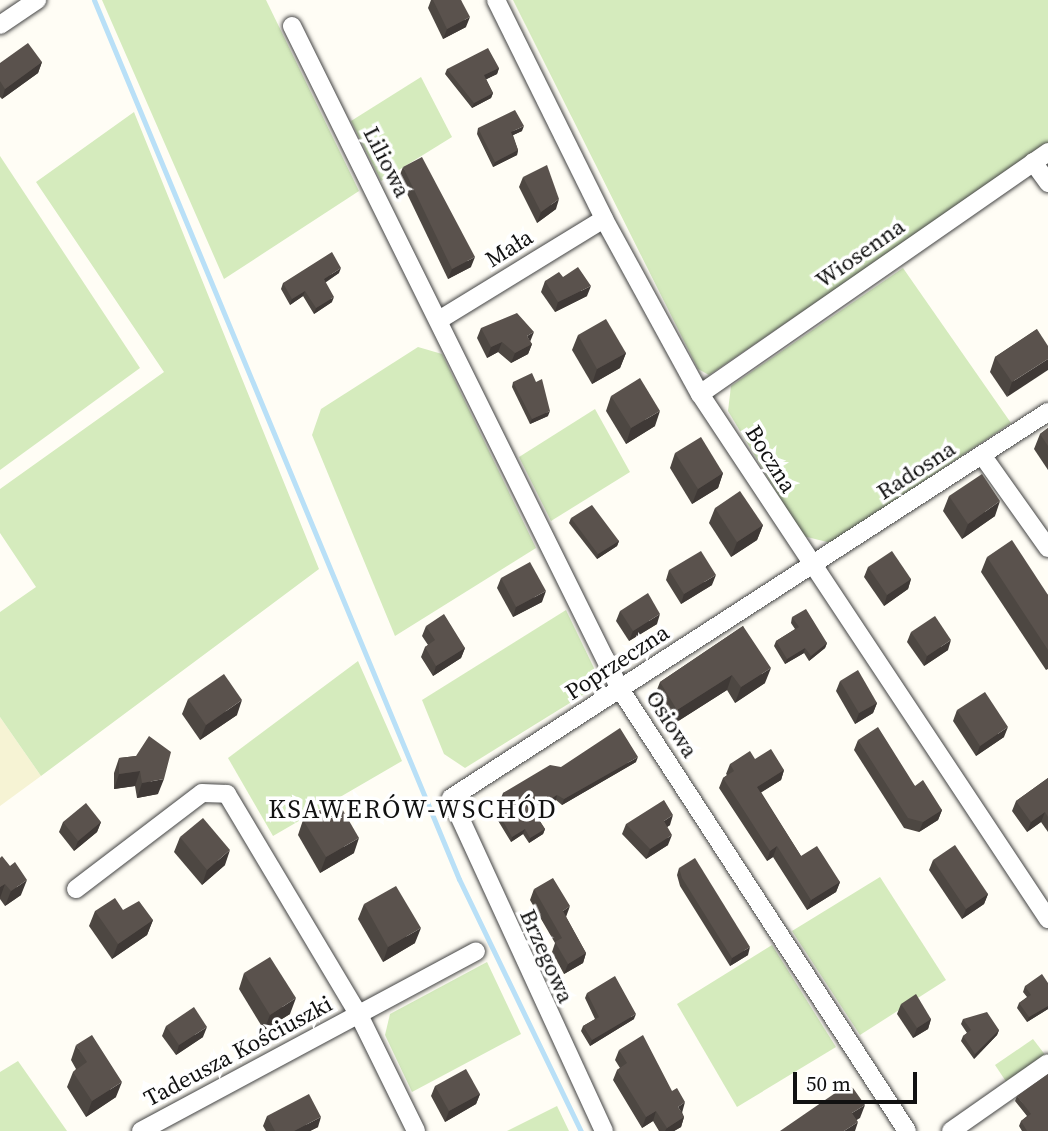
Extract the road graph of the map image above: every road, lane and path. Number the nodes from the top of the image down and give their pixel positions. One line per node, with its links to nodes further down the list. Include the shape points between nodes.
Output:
1 (37, 0): 3 (street)
2 (496, 0): 7 (street, Boczna)
3 (0, 25)
4 (292, 26): 8 (street, Liliowa)
5 (1041, 157): 6 (street); 9 (street, Wiosenna)
6 (1048, 183)
7 (604, 219): 8 (street, Mała); 9 (street, Boczna)
8 (439, 320): 14 (street, Osiowa)
9 (700, 394): 13 (street, Boczna)
10 (1048, 412): 11 (street, Radosna)
11 (982, 455): 12 (street); 13 (street, Radosna)
12 (1048, 548)
13 (811, 568): 14 (street, Poprzeczna); 17 (street, Boczna)
14 (620, 689): 15 (street, Poprzeczna); 24 (street, Osiowa)
15 (451, 798): 23 (street, Brzegowa)
16 (76, 890): 19 (street, Tadeusza Kościuszki, via 202,793 227,794)
17 (1048, 919)
18 (476, 951): 19 (street, Tadeusza Kościuszki)
19 (359, 1015): 21 (street, Tadeusza Kościuszki); 22 (street, Tadeusza Kościuszki)
20 (1048, 1063): 25 (street)
21 (141, 1131)
22 (416, 1131)
23 (604, 1131)
24 (907, 1131)
25 (951, 1131)

